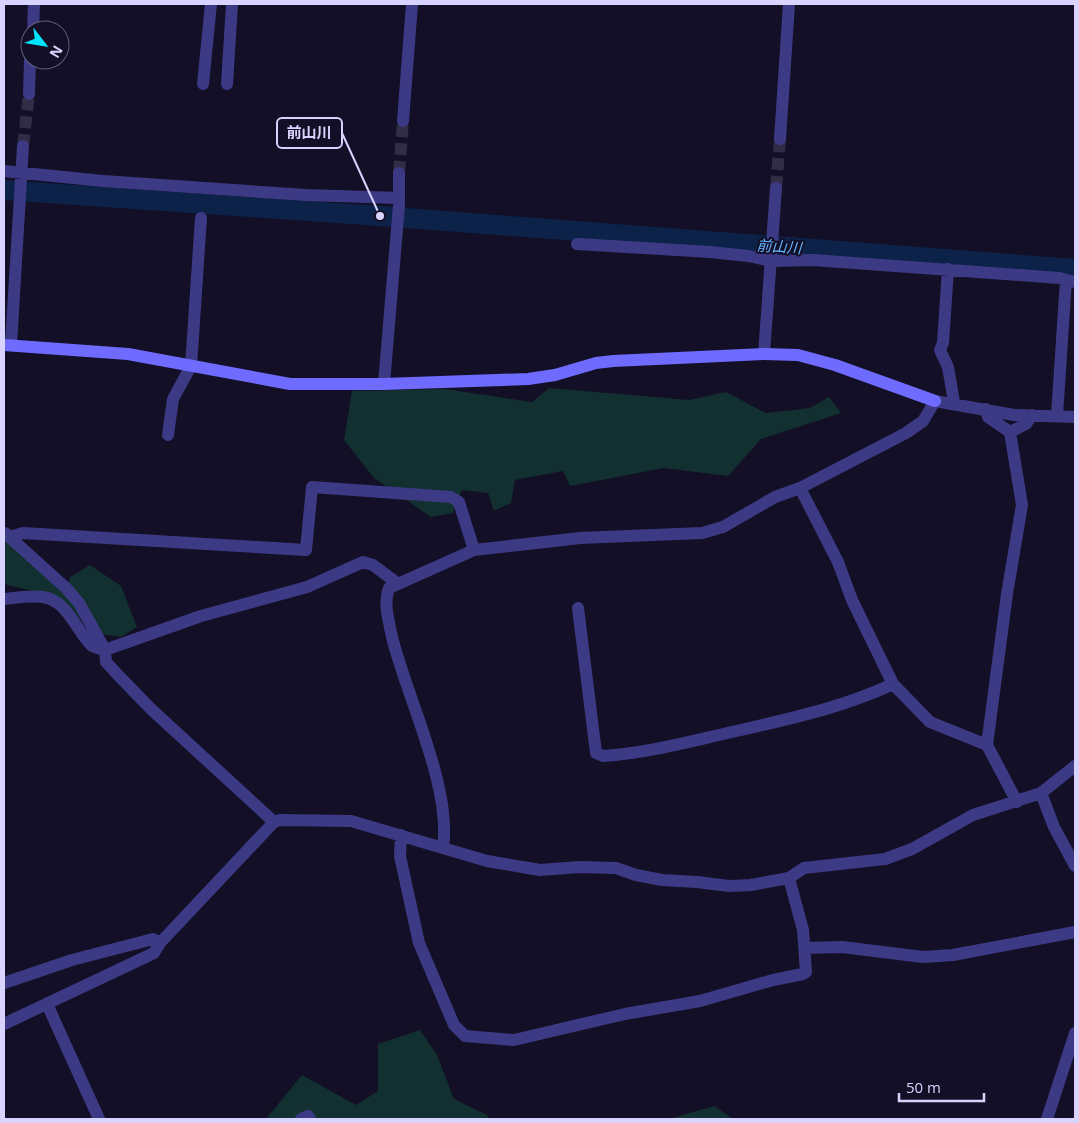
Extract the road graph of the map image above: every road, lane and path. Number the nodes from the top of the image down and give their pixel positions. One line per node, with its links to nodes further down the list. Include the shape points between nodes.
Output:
1 (34, 4): 6 (street)
2 (211, 4): 8 (street)
3 (232, 4): 9 (street)
4 (412, 4): 11 (street)
5 (789, 4): 12 (street)
6 (33, 20)
7 (30, 70): 10 (street)
8 (203, 84)
9 (227, 84)
10 (29, 94)
11 (403, 121)
12 (780, 138)
13 (24, 146): 16 (street)
14 (4, 171): 16 (street)
15 (399, 173): 18 (street)
16 (22, 176): 18 (street); 24 (street)
17 (776, 188): 21 (street)
18 (399, 201): 27 (street)
19 (201, 218): 26 (street)
20 (577, 244): 21 (street)
21 (772, 257): 22 (street); 25 (street)
22 (948, 270): 23 (street); 29 (street, via 940,350 948,367)
23 (1070, 281): 32 (street)
24 (7, 345): 26 (street, via 128,354)
25 (764, 354): 27 (street, via 613,361 528,379); 28 (street, via 798,355 818,360)
26 (191, 366): 27 (street, via 290,384); 35 (street, via 173,399)
27 (384, 384)
28 (935, 401): 29 (street); 36 (street, via 923,420 906,433)
29 (954, 402): 30 (street)
30 (986, 409): 31 (street); 34 (street, via 988,417)
31 (1032, 415): 32 (street); 34 (street, via 1026,424)
32 (1057, 415): 33 (street)
33 (1075, 417)
34 (1010, 432): 44 (street, via 1022,505)
35 (168, 435)
36 (800, 488): 38 (street, via 723,527 702,533 580,538); 43 (street, via 838,562 852,600)
37 (7, 535): 38 (street, via 23,533 306,550 312,487 451,497 459,502); 42 (street, via 66,588 86,615)
38 (474, 550): 39 (street)
39 (397, 583): 42 (street, via 373,565 363,562 308,587 201,616); 50 (street, via 389,588 387,594 388,619 397,659 437,784 443,815)
40 (4, 599): 42 (street, via 36,596 54,601 64,607 92,646)
41 (578, 608): 43 (street, via 596,753 603,756 678,745 784,721 863,699)
42 (105, 650): 48 (street, via 106,662 138,695)
43 (893, 684): 44 (street, via 930,722)
44 (987, 745): 47 (street)
45 (1075, 766): 46 (street)
46 (1041, 793): 47 (street); 51 (street, via 1054,827)
47 (1017, 802): 52 (street, via 998,805 973,815 912,849 885,859 804,868)
48 (274, 822): 49 (street, via 351,821); 54 (street)
49 (401, 835): 50 (street); 55 (street, via 400,856 419,943 454,1024 465,1036 514,1040 729,994 803,974 806,972)
50 (443, 848): 52 (street, via 488,861 540,870 616,868 662,880 728,886)
51 (1075, 866)
52 (789, 878): 55 (street)
53 (1075, 932): 55 (street, via 923,958 842,947)
54 (160, 943): 56 (street, via 153,939 72,960); 57 (street, via 151,955)
55 (805, 948)
56 (4, 983)
57 (48, 1004): 58 (street); 60 (street)
58 (4, 1024)
59 (1075, 1033): 63 (street)
60 (99, 1119)
61 (301, 1119): 62 (street, via 308,1116)
62 (310, 1119)
63 (1047, 1119)

